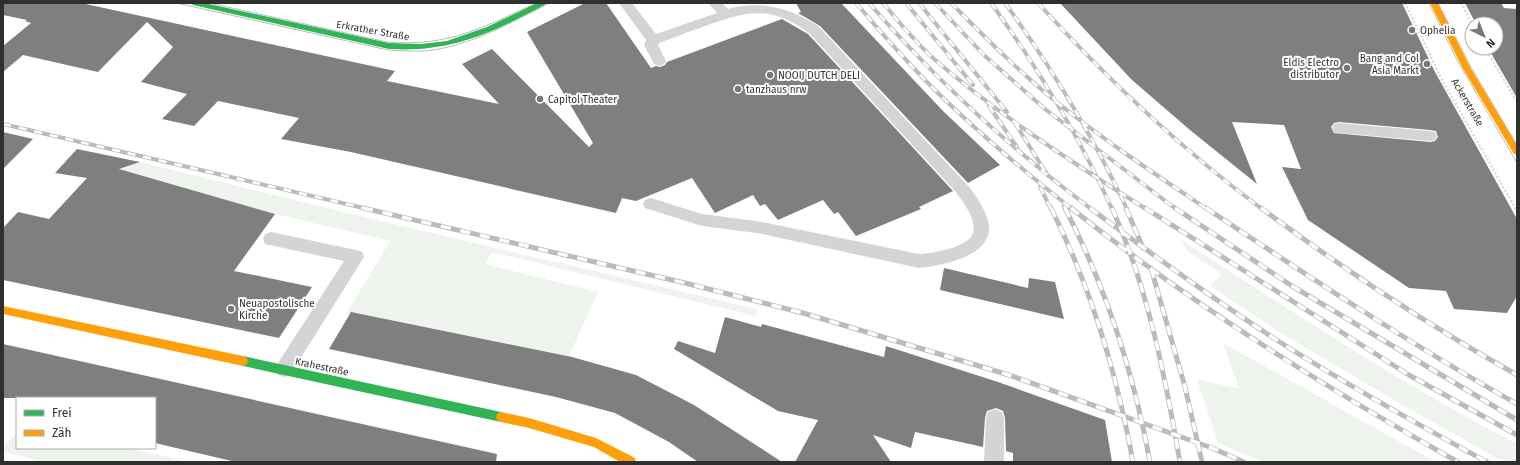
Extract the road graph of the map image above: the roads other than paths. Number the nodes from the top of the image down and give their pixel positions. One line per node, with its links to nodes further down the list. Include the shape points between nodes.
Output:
1 (193, 3): 2 (street, Erkrather Straße, via 389,46 411,48 432,47 466,39)
2 (543, 3)
3 (625, 3): 7 (lane)
4 (714, 3): 6 (lane)
5 (1434, 3): 11 (street, Ackerstraße, via 1466,67)
6 (726, 14): 7 (lane); 12 (lane, via 745,9 776,12 798,19 814,30 960,187 978,213 980,235 973,244 956,253 940,259 919,261 757,227 694,218)
7 (652, 40): 8 (lane, via 651,45)
8 (659, 61)
9 (1339, 128): 10 (lane)
10 (1430, 136)
11 (1517, 152)
12 (651, 204)
13 (271, 239): 15 (lane, via 356,257)
14 (3, 310): 15 (street, Krahestraße)
15 (284, 369): 17 (street, Krahestraße, via 529,423 596,443)
16 (995, 418): 18 (lane)
17 (631, 462)
18 (994, 462)

